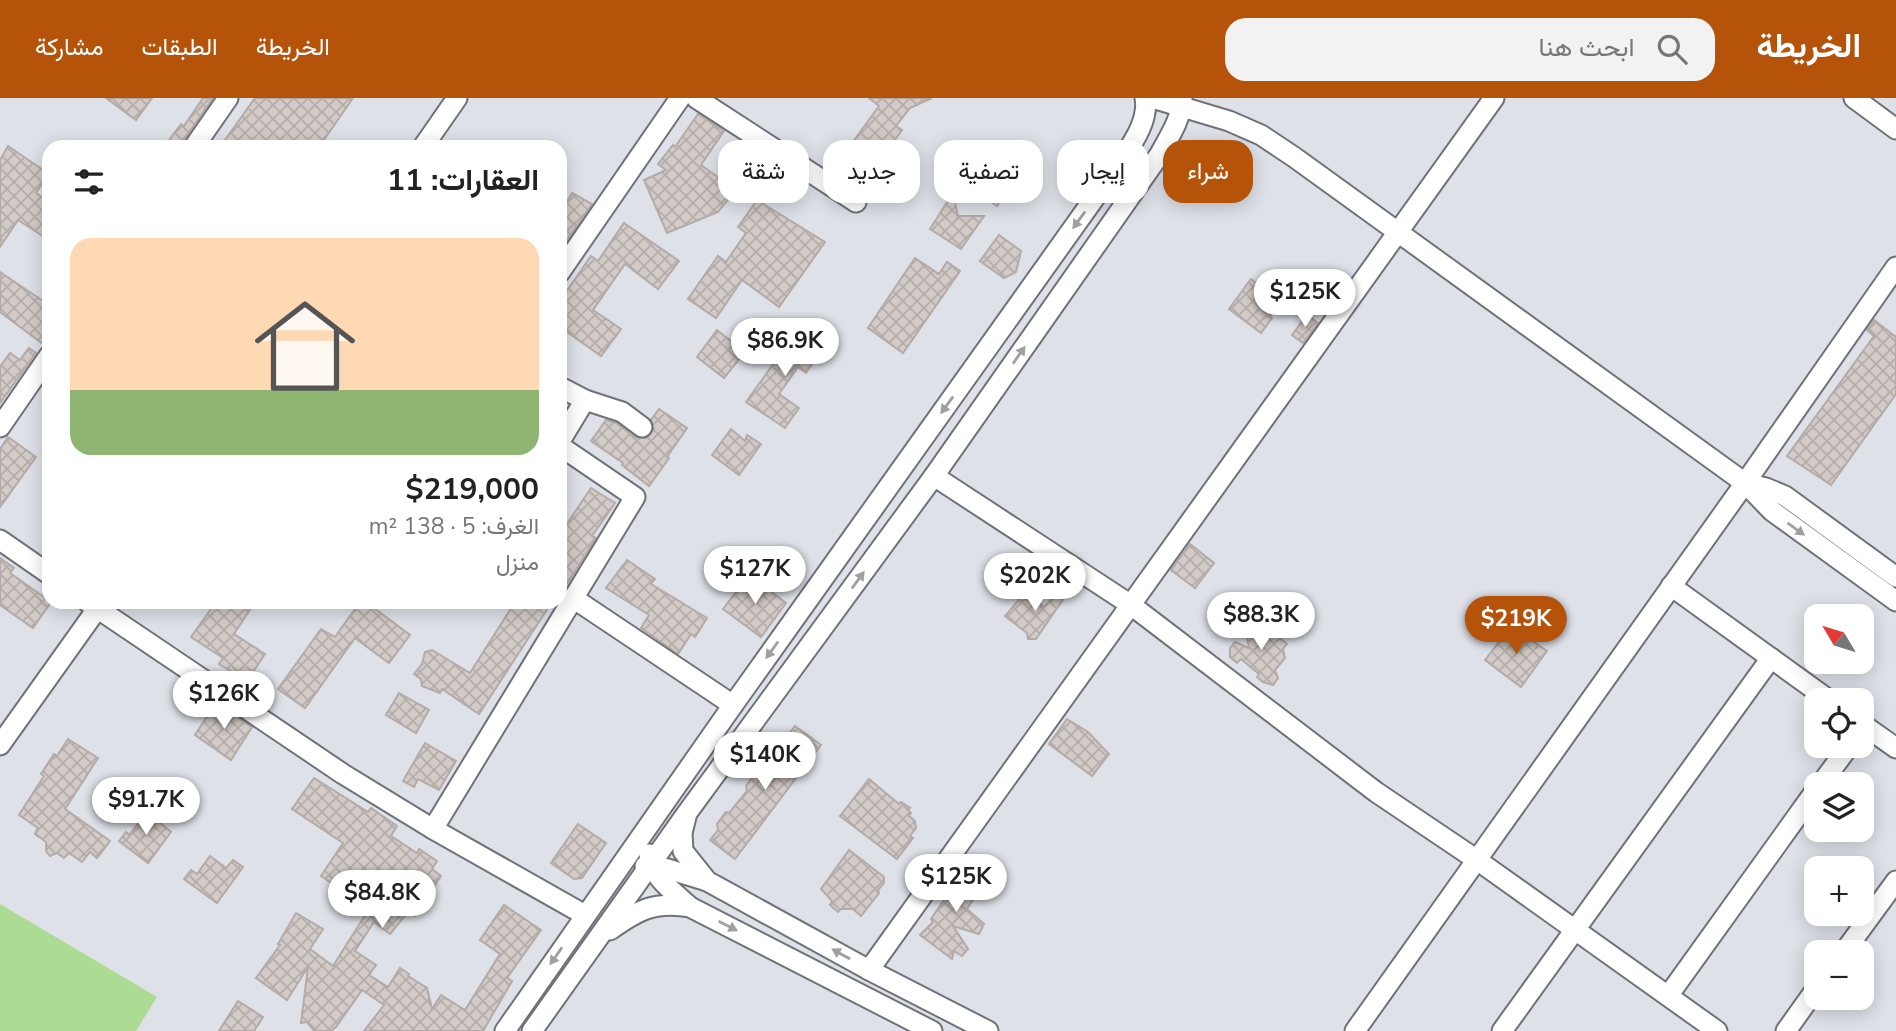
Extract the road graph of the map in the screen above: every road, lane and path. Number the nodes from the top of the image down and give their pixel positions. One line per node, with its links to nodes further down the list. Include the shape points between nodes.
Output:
1 (228, 98): 11 (street)
2 (457, 98): 12 (street)
3 (680, 98): 15 (street)
4 (696, 98): 13 (street)
5 (1145, 98): 30 (street, one-way to 30, via 1138,136)
6 (1152, 98): 9 (street)
7 (1494, 98): 14 (street)
8 (1854, 98): 10 (street)
9 (1182, 102): 14 (street, via 1261,135); 24 (street, one-way to 9, via 1160,154)
10 (1896, 129)
11 (199, 140)
12 (428, 140)
13 (823, 181)
14 (1400, 232): 25 (street); 33 (street)
15 (567, 262)
16 (1896, 267): 25 (street)
17 (42, 366): 20 (street)
18 (567, 391): 19 (street)
19 (584, 400): 21 (street, via 622,412); 22 (street)
20 (0, 427)
21 (642, 427)
22 (567, 430)
23 (567, 448): 31 (street, via 635,497)
24 (934, 476): 33 (street); 38 (street, one-way to 24)
25 (1745, 483): 28 (street, via 1785,496); 29 (street); 32 (street, one-way to 32, via 1772,511)
26 (0, 540): 27 (street)
27 (42, 569)
28 (1896, 577)
29 (1671, 586): 39 (street); 49 (street)
30 (811, 596): 38 (street); 41 (street, one-way to 41)
31 (573, 598): 34 (street); 41 (street)
32 (1896, 601)
33 (1131, 606): 49 (street, via 1376,792); 59 (street)
34 (567, 608)
35 (92, 609): 43 (street)
36 (102, 609): 47 (street, via 343,774)
37 (566, 609): 47 (street)
38 (834, 612): 46 (street)
39 (1771, 657): 40 (street); 56 (street)
40 (1813, 688)
41 (733, 705): 48 (street)
42 (1874, 733): 44 (street)
43 (0, 745)
44 (1896, 748)
45 (1804, 807): 61 (street)
46 (687, 813): 50 (street); 52 (street, via 683,851)
47 (433, 829): 55 (street)
48 (646, 829): 50 (street); 51 (street)
49 (1477, 860): 56 (street); 68 (street)
50 (650, 865): 51 (street); 52 (street); 54 (street); 57 (street)
51 (616, 871): 55 (street)
52 (706, 881): 59 (street, one-way to 52)
53 (1896, 881): 58 (street)
54 (690, 907): 57 (street, via 646,907); 63 (street, one-way to 63)
55 (585, 915): 64 (street, one-way to 64)
56 (1576, 930): 61 (street); 69 (street)
57 (600, 937): 65 (street)
58 (1853, 940)
59 (869, 970): 60 (street)
60 (916, 994): 63 (street); 67 (street)
61 (1668, 996): 70 (street)
62 (1804, 1006): 71 (street)
63 (903, 1016): 66 (street)
64 (505, 1031)
65 (532, 1031)
66 (932, 1031)
67 (988, 1031)
68 (1354, 1031)
69 (1502, 1031)
70 (1717, 1031)
71 (1786, 1031)

